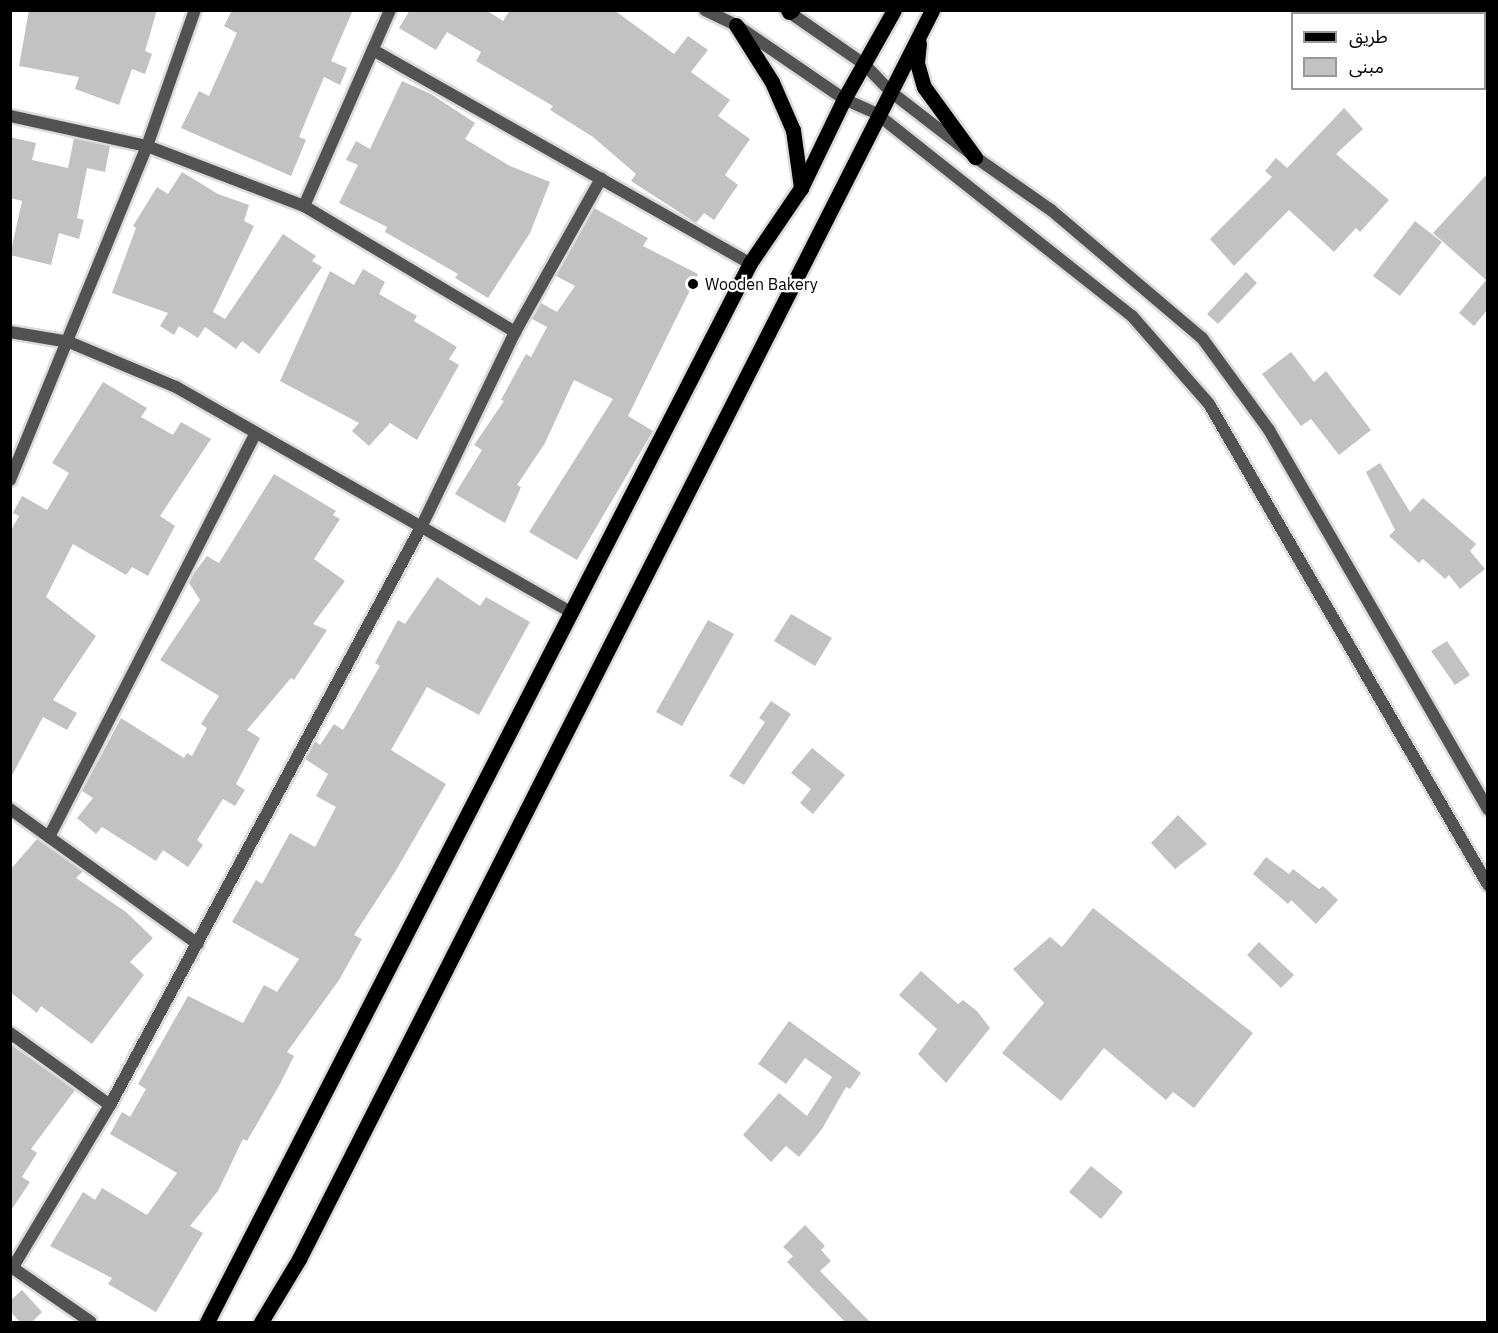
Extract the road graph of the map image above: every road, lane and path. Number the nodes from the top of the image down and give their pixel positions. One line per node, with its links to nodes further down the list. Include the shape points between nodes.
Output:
1 (195, 10): 15 (street)
2 (390, 10): 9 (street)
3 (705, 10): 7 (street)
4 (894, 10): 10 (main road)
5 (932, 10): 8 (main road)
6 (789, 11): 10 (street)
7 (736, 25): 12 (street); 18 (main road, via 772,82 793,130)
8 (920, 34): 11 (main road); 16 (main road, via 917,63 924,87)
9 (373, 50): 17 (street); 19 (street)
10 (864, 64): 11 (street); 12 (main road)
11 (891, 92): 13 (main road); 16 (street)
12 (844, 99): 13 (street); 18 (main road)
13 (877, 114): 31 (street, via 1132,316 1209,404); 38 (main road, via 299,1260)
14 (10, 116): 15 (street)
15 (147, 146): 19 (street); 23 (street)
16 (975, 157): 29 (street, via 1052,210 1202,338 1269,430)
17 (601, 179): 20 (street); 22 (street)
18 (801, 188): 20 (main road)
19 (304, 206): 22 (street)
20 (750, 263): 27 (main road)
21 (10, 332): 23 (street)
22 (515, 332): 26 (street)
23 (69, 342): 24 (street, via 176,387); 25 (street)
24 (256, 433): 26 (street); 30 (street)
25 (10, 480)
26 (421, 526): 27 (street); 32 (street)
27 (571, 612): 37 (main road)
28 (10, 809): 30 (street)
29 (1488, 809)
30 (49, 837): 32 (street)
31 (1488, 885)
32 (198, 944): 34 (street)
33 (10, 1034): 34 (street)
34 (110, 1105): 35 (street)
35 (12, 1267): 36 (street)
36 (92, 1323)
37 (207, 1323)
38 (261, 1323)

